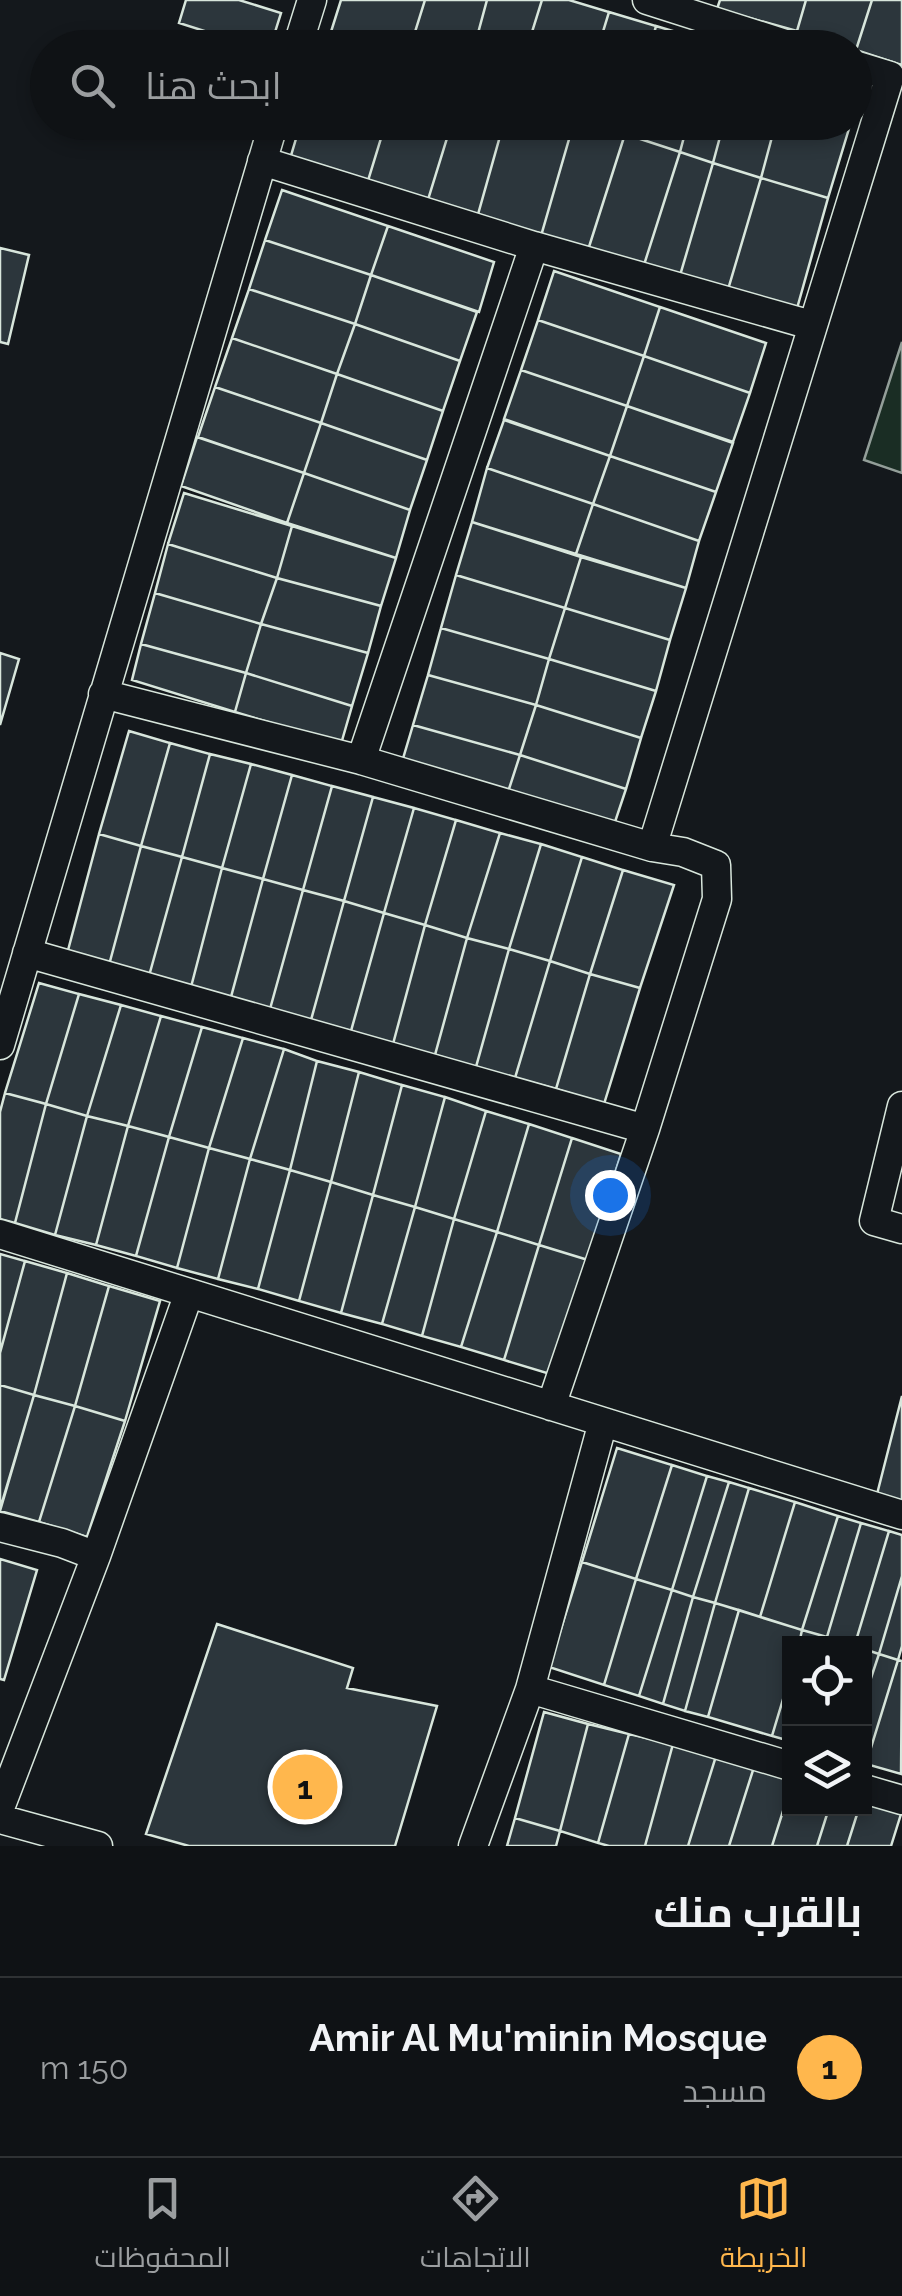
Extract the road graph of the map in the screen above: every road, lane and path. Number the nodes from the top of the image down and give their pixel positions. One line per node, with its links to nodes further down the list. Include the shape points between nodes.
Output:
1 (312, 0): 3 (street)
2 (647, 0): 4 (street)
3 (303, 30)
4 (741, 30)
5 (872, 70): 6 (street, via 890,76)
6 (872, 134)
7 (268, 140): 9 (street)
8 (870, 140): 11 (street)
9 (262, 161): 10 (street); 12 (street)
10 (534, 246): 11 (street); 13 (street)
11 (812, 326): 14 (street)
12 (103, 694): 13 (street); 15 (street)
13 (360, 760): 14 (street)
14 (652, 847): 18 (street, via 716,865 716,899)
15 (27, 953): 16 (street); 18 (street)
16 (0, 1044)
17 (902, 1106): 19 (street, via 874,1220)
18 (645, 1129): 22 (street)
19 (902, 1229)
20 (0, 1234): 21 (street)
21 (189, 1293): 22 (street); 26 (street)
22 (552, 1406): 23 (street)
23 (603, 1422): 24 (street); 27 (street)
24 (902, 1516)
25 (0, 1527): 26 (street)
26 (96, 1556): 31 (street)
27 (530, 1688): 28 (street); 34 (street)
28 (782, 1764)
29 (872, 1791): 30 (street)
30 (902, 1800)
31 (0, 1808)
32 (0, 1819): 33 (street)
33 (98, 1846)
34 (473, 1846)

